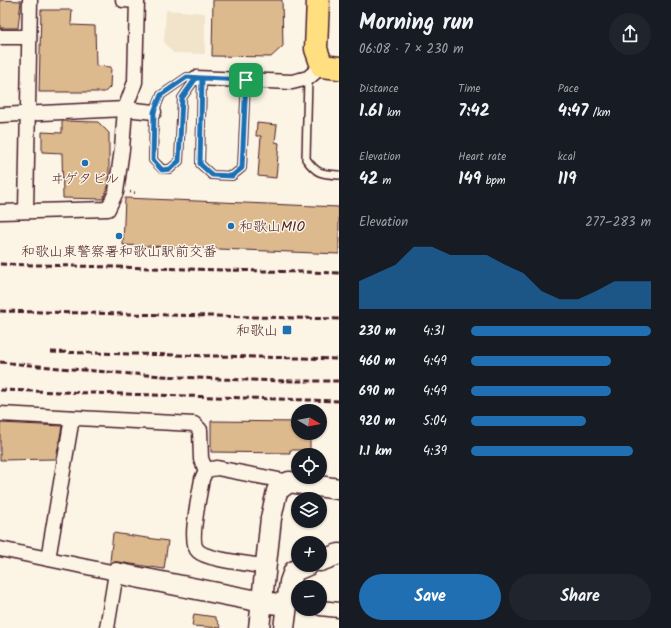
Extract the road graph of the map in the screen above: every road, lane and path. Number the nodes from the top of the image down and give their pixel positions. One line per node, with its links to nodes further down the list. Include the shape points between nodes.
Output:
1 (30, 0): 6 (street)
2 (123, 0): 3 (street)
3 (137, 0): 10 (street, via 135,82)
4 (318, 0): 7 (main road, via 316,49)
5 (0, 37): 6 (street)
6 (29, 37): 12 (street)
7 (323, 71): 9 (street, via 292,82); 14 (lane, via 306,159 314,169 323,174)
8 (199, 78): 9 (street); 9 (lane, via 200,164 212,175 232,176 242,168); 11 (lane, via 187,77 161,95); 11 (lane, via 182,98 179,161 170,169 162,170 153,160)
9 (246, 80)
10 (125, 109): 11 (street); 12 (street); 15 (street, via 116,192 108,209)
11 (154, 112)
12 (27, 114): 13 (street); 15 (street)
13 (0, 115)
14 (339, 175)
15 (26, 210): 16 (street)
16 (0, 212)
17 (0, 414): 18 (street)
18 (72, 418): 19 (street, via 194,424 200,430 201,459); 25 (street)
19 (206, 470): 20 (street, via 217,468); 26 (street, via 202,479 193,540 197,551 206,556)
20 (289, 482): 21 (street); 26 (street, via 277,491 271,518)
21 (339, 489)
22 (0, 549): 25 (street)
23 (339, 554): 24 (street)
24 (327, 558)
25 (48, 559): 28 (street)
26 (267, 567): 30 (street)
27 (294, 572): 29 (street, via 290,582)
28 (116, 574): 30 (street); 35 (street)
29 (291, 594)
30 (262, 602): 31 (street); 36 (street)
31 (291, 605)
32 (291, 608): 37 (street)
33 (327, 609): 34 (street)
34 (339, 610)
35 (108, 628)
36 (259, 628)
37 (284, 628)

